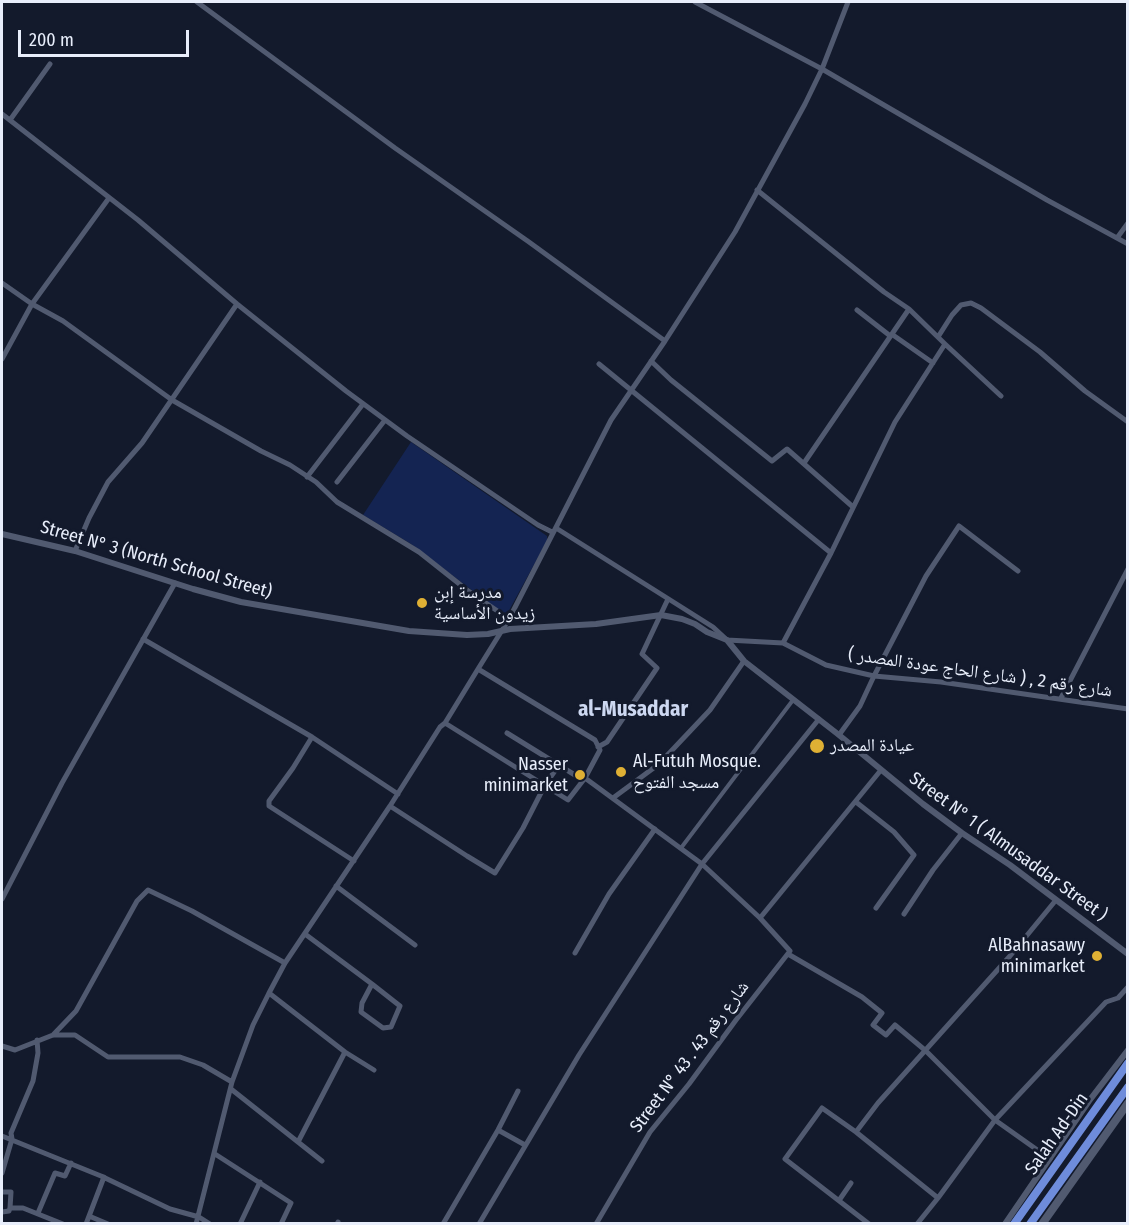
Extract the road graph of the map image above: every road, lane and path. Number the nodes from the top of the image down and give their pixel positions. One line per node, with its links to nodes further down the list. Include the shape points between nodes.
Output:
1 (197, 2): 20 (street)
2 (695, 2): 5 (street)
3 (849, 2): 5 (street)
4 (50, 64): 7 (street)
5 (822, 69): 8 (street); 11 (street)
6 (2, 114): 7 (street, Street N° 1 ( Almusaddar Street ))
7 (10, 120): 9 (street, Street N° 1 ( Almusaddar Street ))
8 (757, 190): 16 (street); 20 (street, via 735,232)
9 (109, 198): 14 (street); 15 (street, Street N° 1 ( Almusaddar Street ))
10 (1128, 223): 11 (street)
11 (1117, 238): 12 (street)
12 (1128, 244)
13 (2, 283): 14 (street)
14 (32, 304): 22 (street); 28 (street, via 63,321)
15 (237, 304): 28 (street); 29 (street, Street N° 1 ( Almusaddar Street ))
16 (909, 309): 18 (street); 19 (street)
17 (857, 310): 18 (street)
18 (893, 335): 24 (street); 32 (street)
19 (938, 337): 21 (street); 31 (street, via 952,315 962,305 971,303)
20 (665, 341): 23 (street)
21 (945, 344): 24 (street); 27 (street)
22 (2, 359)
23 (651, 361): 26 (street); 32 (street, via 772,461 787,449)
24 (933, 363): 35 (street, via 895,422)
25 (599, 364): 26 (street)
26 (631, 391): 36 (street, via 611,420); 39 (street)
27 (1001, 396)
28 (172, 399): 33 (street); 38 (street, via 142,443 108,482)
29 (363, 404): 30 (street, Street N° 1 ( Almusaddar Street )); 33 (street)
30 (385, 420): 34 (street); 36 (street, Street N° 1 ( Almusaddar Street ), via 537,525)
31 (1128, 422)
32 (804, 463): 35 (street)
33 (307, 477): 45 (street, via 337,502 419,552)
34 (337, 482)
35 (853, 507): 39 (street)
36 (554, 530): 43 (street, Street N° 1 ( Almusaddar Street )); 45 (street)
37 (2, 534): 38 (street, Street N° 3 (North School Street))
38 (75, 551): 42 (street, Street N° 3 (North School Street))
39 (831, 553): 49 (street)
40 (1128, 569): 53 (street)
41 (1018, 571): 52 (street, via 960,526 926,576)
42 (175, 583): 46 (street, Street N° 3 (North School Street), via 262,606 409,631 467,635); 47 (street)
43 (668, 599): 44 (street); 48 (street, Street N° 1 ( Almusaddar Street ), via 713,627)
44 (661, 615): 46 (street, Street N° 3 (North School Street)); 48 (street, Street N° 3 (North School Street), via 695,624); 61 (street, via 642,654 657,668 607,742)
45 (509, 619): 46 (street)
46 (500, 631): 51 (street)
47 (143, 639): 60 (street); 76 (street)
48 (726, 640): 49 (street, شارع رقم 2 , ( شارع الحاج عودة المصدر )); 50 (street, Street N° 1 ( Almusaddar Street ))
49 (783, 643): 52 (street, شارع رقم 2 , ( شارع الحاج عودة المصدر ), via 826,665)
50 (744, 661): 54 (street, Street N° 1 ( Almusaddar Street )); 67 (street, via 710,710 659,764)
51 (478, 669): 57 (street); 61 (street, via 595,740)
52 (874, 675): 53 (street, شارع رقم 2 , ( شارع الحاج عودة المصدر )); 59 (street, via 860,706)
53 (1061, 698): 55 (street, شارع رقم 2 , ( شارع الحاج عودة المصدر ))
54 (794, 700): 56 (street, Street N° 1 ( Almusaddar Street )); 72 (street)
55 (1128, 709)
56 (819, 719): 59 (street, Street N° 1 ( Almusaddar Street )); 74 (street)
57 (445, 723): 65 (street); 66 (street)
58 (507, 733): 62 (street)
59 (839, 735): 63 (street, Street N° 1 ( Almusaddar Street ))
60 (312, 737): 66 (street); 73 (street, via 268,801 269,806)
61 (598, 747): 64 (street, via 600,750)
62 (559, 765): 64 (street); 65 (street)
63 (881, 770): 68 (street); 71 (street, Street N° 1 ( Almusaddar Street ))
64 (584, 779): 65 (street, via 568,800); 67 (street)
65 (545, 785): 69 (street, via 495,873)
66 (398, 794): 69 (street)
67 (613, 798): 70 (street)
68 (856, 802): 78 (street, via 894,832 914,855); 80 (street)
69 (390, 806): 73 (street)
70 (655, 829): 72 (street); 83 (street, via 609,894)
71 (962, 833): 77 (street, Street N° 1 ( Almusaddar Street )); 79 (street)
72 (681, 849): 74 (street)
73 (354, 861): 75 (street)
74 (702, 864): 80 (street); 109 (street)
75 (336, 886): 81 (street); 82 (street)
76 (2, 899)
77 (1056, 900): 85 (street, Street N° 1 ( Almusaddar Street )); 95 (street)
78 (876, 908)
79 (903, 914)
80 (760, 918): 84 (street, via 790,951)
81 (305, 934): 86 (street); 87 (street)
82 (416, 945)
83 (575, 953)
84 (788, 954): 95 (street, via 882,1013 873,1025 886,1035 895,1025); 137 (street, Street N° 43 . شارع رقم 43, via 650,1132)
85 (1128, 954)
86 (285, 963): 89 (street); 90 (street, via 148,890 137,901 76,1011)
87 (372, 984): 87 (street, via 400,1006 391,1027 384,1028 361,1012)
88 (1128, 987): 103 (street, via 1118,998 1106,1002)
89 (269, 993): 94 (street); 98 (street)
90 (53, 1035): 91 (street); 98 (street, via 75,1035 108,1057 180,1057)
91 (37, 1040): 92 (street, via 15,1050); 107 (street, via 33,1081)
92 (2, 1046)
93 (1128, 1050): 111 (street)
94 (345, 1052): 97 (street); 108 (street)
95 (926, 1052): 103 (street); 105 (street)
96 (1128, 1063): 121 (highway, Salah Ad-Din)
97 (374, 1070)
98 (232, 1082): 100 (street)
99 (1128, 1087): 125 (highway, Salah Ad-Din)
100 (231, 1089): 108 (street); 110 (street)
101 (518, 1091): 104 (street)
102 (1128, 1103): 143 (main road)
103 (995, 1120): 111 (street); 119 (street)
104 (498, 1130): 109 (street); 135 (street)
105 (856, 1132): 119 (street); 120 (street, via 822,1108 785,1159)
106 (2, 1136): 107 (street)
107 (12, 1139): 113 (street); 114 (street)
108 (298, 1142): 112 (street)
109 (525, 1146): 136 (street)
110 (215, 1154): 116 (street); 127 (street)
111 (1050, 1159): 140 (street)
112 (322, 1161)
113 (71, 1163): 115 (street); 124 (street, via 65,1176 55,1173)
114 (2, 1173)
115 (104, 1177): 126 (street); 127 (street, via 170,1209)
116 (260, 1182): 133 (street); 134 (street, via 291,1203)
117 (852, 1183): 120 (street)
118 (2, 1192): 122 (street, via 11,1192)
119 (938, 1198): 139 (street)
120 (840, 1199): 138 (street)
121 (1025, 1207): 125 (highway); 141 (highway, Salah Ad-Din)
122 (10, 1208): 123 (street); 124 (street)
123 (2, 1212)
124 (38, 1213): 128 (street)
125 (1036, 1215): 142 (highway, Salah Ad-Din)
126 (89, 1216): 129 (street); 130 (street)
127 (199, 1216): 131 (street); 132 (street)
128 (63, 1224)
129 (86, 1224)
130 (108, 1224)
131 (196, 1224)
132 (210, 1224)
133 (240, 1224)
134 (281, 1224)
135 (443, 1224)
136 (479, 1224)
137 (596, 1224)
138 (869, 1224)
139 (917, 1224)
140 (1005, 1224)
141 (1014, 1224)
142 (1030, 1224)
143 (1042, 1224)

